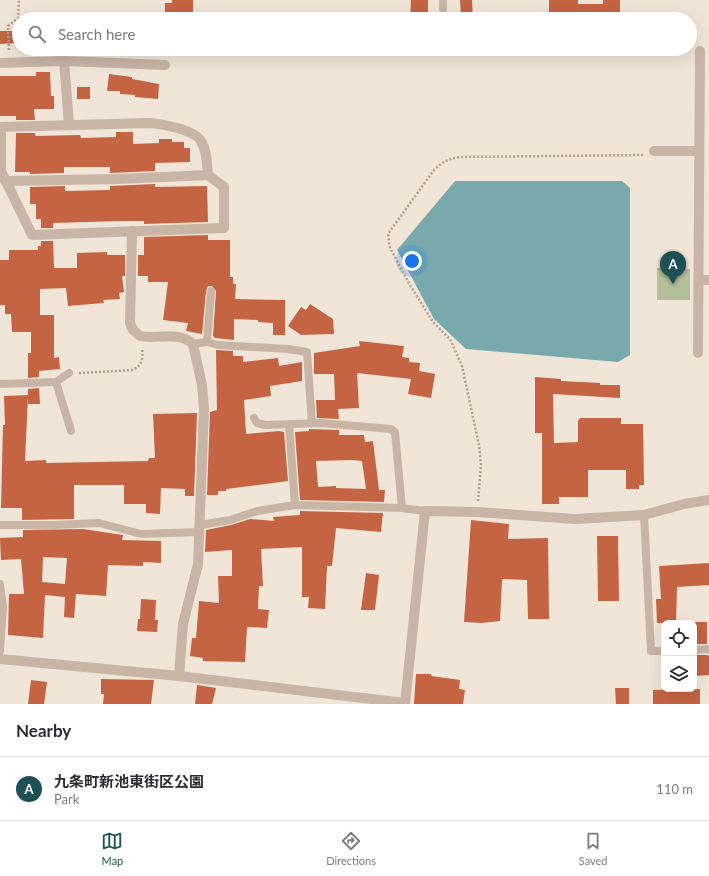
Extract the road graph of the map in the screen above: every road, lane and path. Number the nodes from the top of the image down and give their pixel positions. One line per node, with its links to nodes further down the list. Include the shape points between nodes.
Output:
1 (19, 0): 4 (path)
2 (444, 0): 3 (lane)
3 (444, 9)
4 (18, 12)
5 (12, 23): 8 (path, via 8,26)
6 (700, 51): 13 (street)
7 (64, 61): 8 (street); 9 (street); 10 (street)
8 (5, 63)
9 (164, 65)
10 (69, 125): 11 (street); 14 (street, via 164,124 196,135 204,147)
11 (1, 127): 15 (street, via 1,171)
12 (654, 151): 13 (street); 34 (path, via 643,155 624,156 450,159 434,170 388,234 390,248 410,285 433,322 450,339 462,366 479,445 481,465)
13 (699, 151): 17 (street)
14 (208, 175): 15 (street); 16 (street, via 224,187 224,228)
15 (5, 181): 16 (street, via 32,235)
16 (132, 231): 19 (street, via 130,323)
17 (704, 280): 22 (street)
18 (211, 291): 20 (lane)
19 (140, 336): 21 (street, via 182,337); 23 (path, via 143,360 140,366 133,370)
20 (207, 342): 21 (lane); 27 (lane, via 307,352)
21 (193, 344): 37 (street, via 202,385 204,409)
22 (698, 353)
23 (68, 373): 24 (lane)
24 (56, 382): 25 (lane); 29 (lane)
25 (0, 384)
26 (254, 418): 28 (lane, via 257,423 265,425)
27 (312, 423): 28 (lane); 32 (lane, via 391,429 394,432)
28 (289, 424): 31 (lane)
29 (71, 431)
30 (709, 500): 35 (street)
31 (295, 505): 32 (lane); 37 (lane, via 257,511)
32 (402, 508): 33 (lane)
33 (425, 511): 34 (street); 47 (street)
34 (477, 512): 35 (street, via 575,519)
35 (644, 515): 39 (lane, via 651,651)
36 (0, 525): 37 (lane, via 99,523 141,534)
37 (200, 529): 44 (street, via 197,574 183,624)
38 (0, 584): 42 (lane, via 3,607)
39 (661, 650)
40 (697, 650): 41 (lane)
41 (709, 650)
42 (0, 651)
43 (0, 658): 44 (street)
44 (179, 676): 45 (street)
45 (317, 693): 46 (street); 47 (street)
46 (317, 704)
47 (405, 704)

